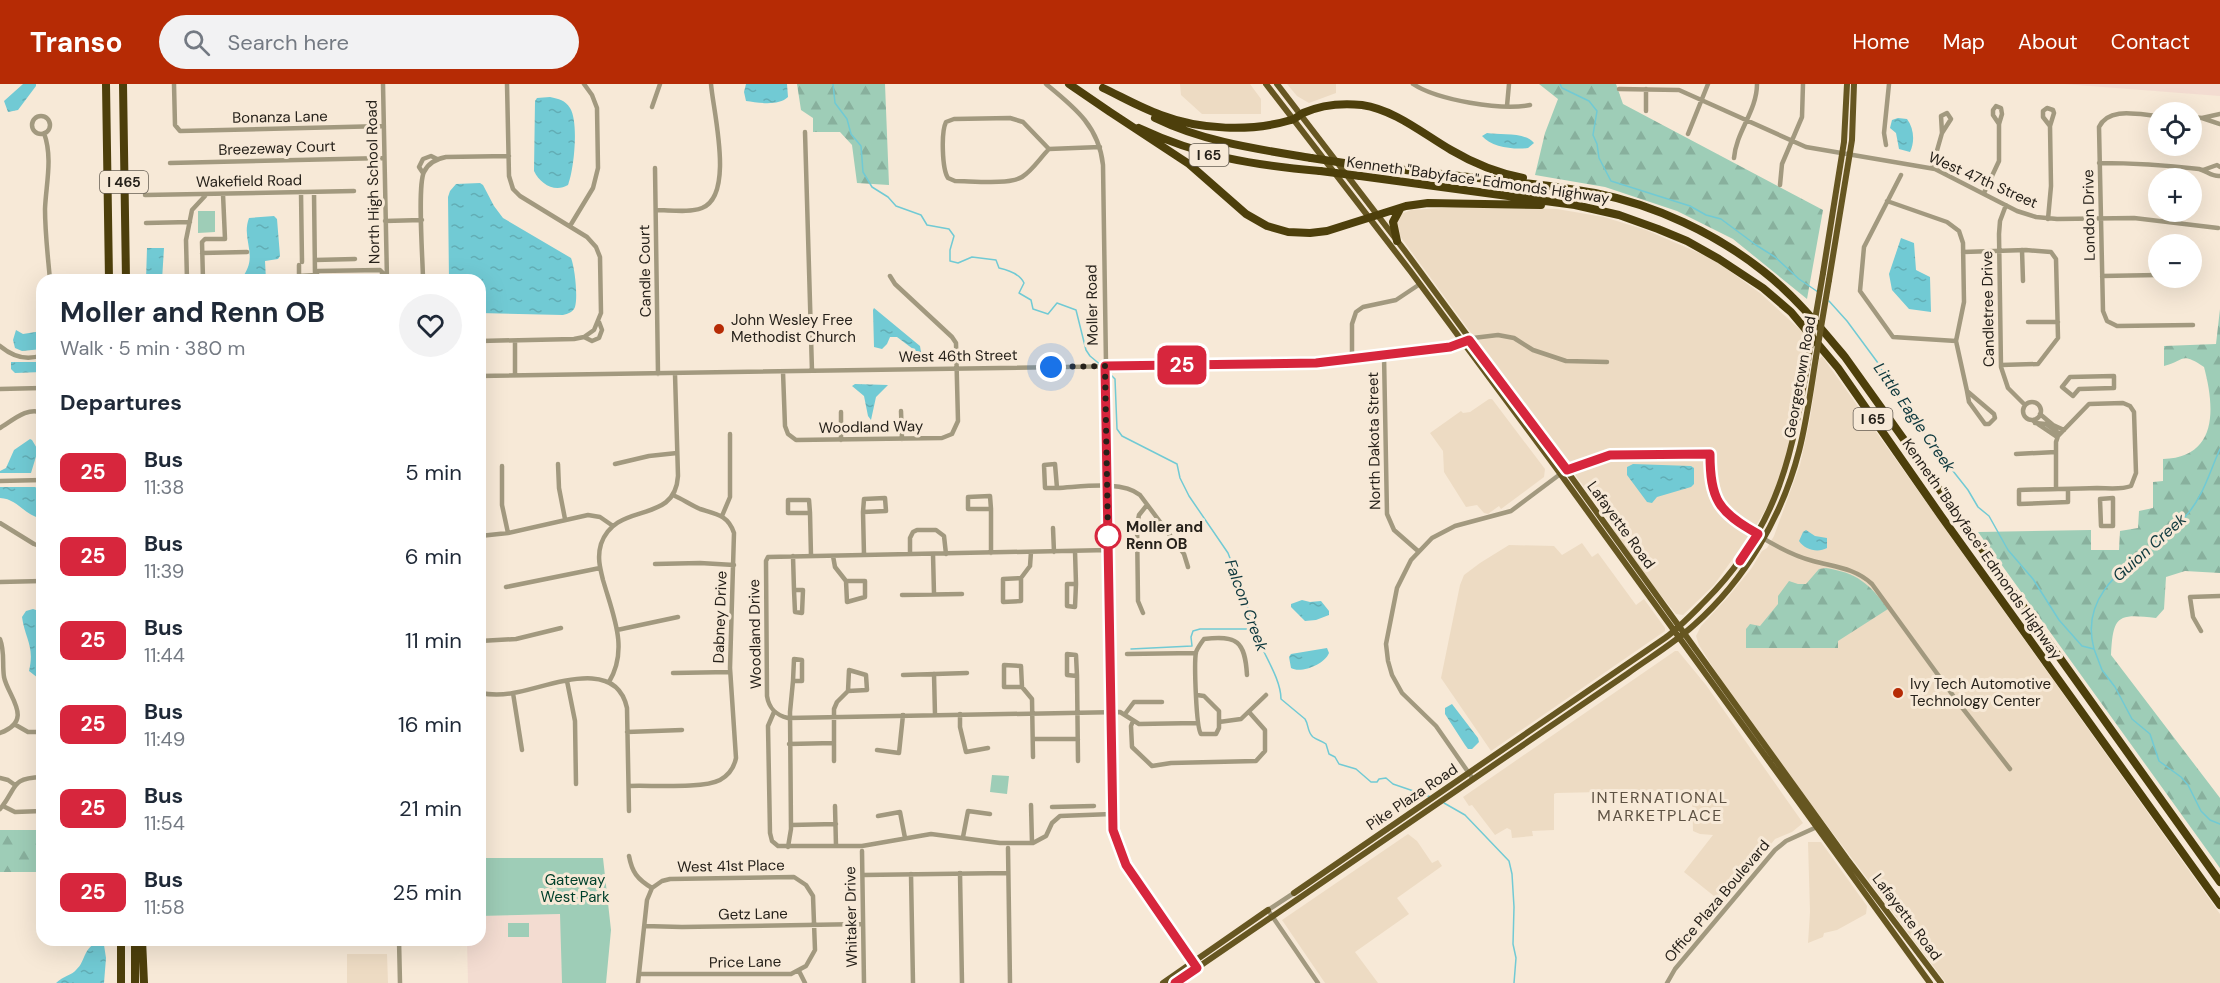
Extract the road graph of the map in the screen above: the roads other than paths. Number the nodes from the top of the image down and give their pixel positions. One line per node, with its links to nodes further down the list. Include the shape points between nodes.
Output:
1 (106, 84): 97 (highway, I 465)
2 (123, 84): 98 (highway, I 465)
3 (174, 84): 37 (street, Bonanza Lane, via 175,123 177,129 184,131)
4 (383, 84): 37 (street, North High School Road)
5 (507, 84): 48 (street)
6 (584, 84): 83 (street, via 592,94 597,112 598,168 593,188)
7 (660, 84): 27 (street)
8 (711, 84): 73 (street, via 718,124 718,191 701,208)
9 (1046, 84): 45 (street, Moller Road, via 1084,117)
10 (1069, 84): 28 (highway, Kenneth "Babyface" Edmonds Highway / I 65)
11 (1266, 84): 32 (main road, Lafayette Road)
12 (1277, 84): 32 (main road, Lafayette Road)
13 (1413, 84): 26 (street, via 1447,99)
14 (1509, 84): 26 (street)
15 (1708, 84): 24 (street)
16 (1757, 84): 34 (street)
17 (1803, 84): 43 (street, via 1802,117)
18 (1847, 84): 47 (main road, Georgetown Road)
19 (1854, 84): 47 (main road, Georgetown Road, via 1854,118)
20 (1889, 84): 44 (street)
21 (1100, 86): 32 (highway, via 1158,115 1202,125 1242,127); 62 (highway, Kenneth "Babyface" Edmonds Highway / I 65, bridge, via 1141,111 1187,131 1241,147 1351,164)
22 (1619, 89): 23 (street, West 47th Street)
23 (1646, 89): 24 (street, West 47th Street, via 1675,89); 29 (street)
24 (1703, 100): 34 (street, West 47th Street); 42 (street)
25 (1530, 105): 26 (street)
26 (1507, 106)
27 (652, 107)
28 (1107, 110): 75 (highway, via 1186,162 1243,212 1267,225 1288,232 1315,233); 76 (highway, Kenneth "Babyface" Edmonds Highway / I 65, bridge, via 1204,153 1258,165 1575,205)
29 (1646, 111)
30 (2220, 114): 33 (street)
31 (2148, 116): 53 (street, London Drive, via 2113,114 2104,118 2099,127)
32 (1297, 117): 62 (highway, via 1329,106 1376,108 1485,167); 74 (main road, Lafayette Road); 75 (main road, Lafayette Road)
33 (2202, 118): 36 (street)
34 (1746, 120): 43 (street, West 47th Street); 50 (street)
35 (1999, 124): 66 (street, via 1999,161)
36 (2220, 124)
37 (384, 126): 49 (street, North High School Road)
38 (2050, 126): 78 (street)
39 (805, 132): 128 (street)
40 (44, 133): 40 (street, via 32,127 34,118 45,116 50,123); 96 (street, via 48,152 45,215)
41 (1942, 133): 56 (street)
42 (1688, 134)
43 (1792, 141): 47 (street, West 47th Street); 61 (street, via 1782,166)
44 (1886, 145)
45 (1100, 147): 46 (street); 126 (street, Moller Road)
46 (1049, 149): 46 (street, via 1017,119 954,119 943,128 944,172 951,180 1010,180 1026,174)
47 (1846, 153): 56 (street, West 47th Street); 178 (main road, Georgetown Road, bridge, via 1795,436); 178 (main road, Georgetown Road, bridge, via 1829,280 1797,460 1782,501)
48 (509, 156): 51 (street); 83 (street, via 510,180 516,193)
49 (384, 158): 52 (street, Breezeway Court); 80 (street, North High School Road)
50 (1734, 158)
51 (437, 159): 58 (street); 58 (street, via 423,159)
52 (170, 163)
53 (2099, 163): 57 (street); 77 (street, London Drive)
54 (2220, 167): 57 (street)
55 (655, 168): 73 (street, Candle Court)
56 (1932, 168): 66 (street, West 47th Street)
57 (2203, 170): 60 (street)
58 (423, 173): 79 (street)
59 (1900, 175): 70 (street)
60 (2220, 176)
61 (1780, 185)
62 (1572, 189): 299 (highway, Kenneth "Babyface" Edmonds Highway / I 65, via 1638,205 1706,234 1764,272 1817,322)
63 (354, 191): 65 (street, Wakefield Road)
64 (301, 192): 65 (street, Wakefield Road); 67 (street, Wakefield Road); 86 (street)
65 (314, 192): 87 (street)
66 (1984, 193): 71 (street, West 47th Street)
67 (223, 194): 69 (street, Wakefield Road); 92 (street, via 225,239 203,240)
68 (145, 195): 69 (street, Wakefield Road)
69 (205, 195): 81 (street, via 192,208)
70 (1887, 201): 91 (street, via 1952,224 1961,236); 119 (street, via 1864,247 1860,291 1893,337)
71 (2006, 205): 78 (street, West 47th Street); 88 (street, Candletree Drive)
72 (1400, 209): 74 (highway); 76 (highway, via 1435,202 1524,204); 85 (highway, via 1393,222)
73 (656, 210): 130 (street, Candle Court)
74 (1377, 215): 75 (highway); 85 (main road, Lafayette Road)
75 (1368, 218): 110 (main road, Lafayette Road)
76 (1629, 218): 302 (highway, Kenneth "Babyface" Edmonds Highway / I 65, via 1696,246 1763,288 1791,312 1821,347)
77 (2100, 218): 78 (street, West 47th Street); 84 (street, West 47th Street); 108 (street, London Drive)
78 (2048, 219)
79 (422, 220): 80 (street); 105 (street)
80 (385, 221): 104 (street, North High School Road)
81 (190, 222): 82 (street); 99 (street)
82 (146, 223)
83 (570, 226): 111 (street, via 590,239 598,252)
84 (2218, 228)
85 (1397, 241): 118 (main road, Lafayette Road)
86 (302, 248): 87 (street); 101 (street)
87 (314, 248): 94 (street)
88 (1999, 250): 89 (street); 91 (street); 125 (street, Candletree Drive)
89 (2022, 250): 109 (street); 113 (street, via 2051,252 2056,259)
90 (247, 252): 92 (street)
91 (1963, 252): 119 (street, via 1964,302)
92 (202, 253): 100 (street)
93 (355, 259): 94 (street)
94 (315, 260): 102 (street)
95 (350, 271): 103 (street); 104 (street, via 380,270)
96 (50, 274)
97 (109, 274)
98 (126, 274)
99 (187, 274)
100 (203, 274)
101 (299, 274)
102 (315, 274)
103 (316, 274)
104 (384, 274)
105 (423, 274)
106 (2148, 275): 108 (street)
107 (890, 276): 127 (street, via 953,338)
108 (2102, 276): 114 (street, London Drive, via 2107,321 2119,327)
109 (2023, 281)
110 (1420, 284): 118 (main road, Lafayette Road); 123 (street, via 1396,300 1356,312)
111 (599, 322): 115 (street); 115 (street, via 599,338 592,341)
112 (2028, 322): 113 (street)
113 (2058, 322): 125 (street, via 2058,338 2039,364)
114 (2193, 325)
115 (584, 337): 116 (street)
116 (515, 340): 117 (street); 132 (street)
117 (486, 341)
118 (1466, 341): 121 (street, West 46th Street, via 1450,347); 124 (street, West 46th Street, via 1485,335 1505,335 1550,357); 157 (main road, Lafayette Road)
119 (1956, 341): 137 (street)
120 (0, 346): 122 (street, via 13,356)
121 (1384, 355): 123 (street, West 46th Street); 182 (street, North Dakota Street, via 1387,514 1393,528)
122 (36, 358)
123 (1352, 360): 126 (street, West 46th Street)
124 (1607, 362)
125 (2001, 365): 139 (street, Candletree Drive, via 2008,388)
126 (1105, 366): 127 (street, West 46th Street); 160 (street, Moller Road)
127 (957, 368): 128 (street, West 46th Street); 148 (street, Woodland Way, via 958,421 953,432 942,438)
128 (812, 371): 129 (street, West 46th Street)
129 (783, 372): 131 (street, West 46th Street); 149 (street, Woodland Way, via 784,424 789,435 801,441)
130 (658, 374): 131 (street, West 46th Street); 132 (street, West 46th Street)
131 (675, 374): 151 (street)
132 (515, 375): 133 (street, West 46th Street)
133 (486, 376)
134 (36, 388): 136 (street)
135 (2114, 388): 135 (street, via 2079,389 2073,396 2062,387 2070,377 2114,376); 138 (street)
136 (0, 389)
137 (1966, 391): 137 (street, via 1994,414 1989,424 1985,424)
138 (2114, 403): 147 (street, via 2087,405); 162 (street, via 2128,404 2134,412 2135,477 2127,488)
139 (2025, 405): 143 (street, Candletree Drive, via 2036,402); 144 (street, Candletree Drive, via 2023,414)
140 (36, 411): 145 (street)
141 (901, 411): 148 (street)
142 (840, 412): 149 (street)
143 (2040, 414): 144 (street); 147 (street, Candletree Drive)
144 (2034, 421): 147 (street)
145 (0, 428)
146 (730, 434): 171 (street, via 730,497)
147 (2060, 434): 150 (street)
148 (902, 439): 149 (street, Woodland Way)
149 (841, 440)
150 (2056, 452): 153 (street); 163 (street)
151 (677, 453): 155 (street); 165 (street, via 678,480)
152 (1710, 454): 178 (street, via 1711,482 1718,502)
153 (2016, 454)
154 (558, 464): 172 (street)
155 (615, 464)
156 (502, 466): 176 (street, via 502,505)
157 (1564, 472): 182 (street, via 1511,511 1449,529); 213 (main road, Lafayette Road)
158 (36, 480): 159 (street)
159 (0, 481)
160 (1107, 486): 161 (street); 167 (street, via 1131,489); 180 (street, Moller Road)
161 (1057, 488): 161 (street, via 1045,487 1045,464 1057,465)
162 (2100, 488): 164 (street); 166 (street)
163 (2056, 489): 164 (street); 164 (street, via 2019,490 2019,504 2068,502)
164 (2068, 489)
165 (673, 495): 171 (street); 174 (street, via 660,507 629,516)
166 (2100, 499): 166 (street, via 2113,498 2113,526 2101,526)
167 (1147, 505): 196 (street, via 1184,554); 208 (street, via 1137,525 1138,601)
168 (991, 509): 168 (street, via 990,496 967,497 968,510); 185 (street)
169 (864, 512): 169 (street, via 886,511 887,499 864,499); 189 (street)
170 (810, 513): 170 (street, via 809,500 788,501 788,513); 191 (street)
171 (722, 516): 194 (street, Dabney Drive, via 734,535)
172 (565, 519): 174 (street, via 593,515); 176 (street)
173 (0, 523): 179 (street)
174 (613, 526): 195 (street, via 601,544)
175 (1053, 528): 184 (street)
176 (508, 533): 177 (street)
177 (486, 535)
178 (1761, 536): 213 (main road, Georgetown Road, via 1713,606); 265 (street, via 1809,560 1852,571 1870,582)
179 (36, 545)
180 (1108, 550): 181 (street); 238 (street, Moller Road)
181 (1075, 551): 184 (street); 201 (street)
182 (1418, 551): 266 (street, via 1404,570 1396,591 1387,640 1388,664 1402,693 1437,726)
183 (1031, 552): 184 (street); 185 (street); 197 (street, via 1030,566)
184 (1054, 552)
185 (991, 553): 188 (street)
186 (910, 554): 187 (street); 188 (street, via 912,533 916,530 943,533); 189 (street)
187 (933, 554): 188 (street); 204 (street)
188 (946, 554)
189 (864, 555): 192 (street)
190 (793, 556): 191 (street); 203 (street); 236 (street, Woodland Drive, via 767,558 767,698)
191 (811, 556): 192 (street)
192 (833, 556): 199 (street, via 835,567)
193 (655, 564): 194 (street)
194 (734, 565): 218 (street, Dabney Drive)
195 (600, 567): 202 (street); 211 (street)
196 (1188, 567)
197 (1021, 578): 197 (street, via 1021,601 1003,602 1003,579)
198 (36, 581): 200 (street)
199 (846, 581): 199 (street, via 865,581 865,597 847,602)
200 (0, 582)
201 (1076, 584): 201 (street, via 1067,585 1068,607 1076,607)
202 (506, 587)
203 (794, 590): 203 (street, via 795,612 802,613 803,590)
204 (934, 594): 205 (street); 206 (street)
205 (962, 594)
206 (902, 595)
207 (2220, 596): 212 (street, via 2190,597 2193,617)
208 (1143, 613)
209 (678, 616): 211 (street)
210 (561, 628): 215 (street, via 516,639)
211 (617, 630): 228 (street, via 619,657)
212 (2201, 631)
213 (1679, 632): 266 (main road, Pike Plaza Road); 286 (main road, Lafayette Road)
214 (0, 639): 225 (street, via 4,650)
215 (486, 641)
216 (1196, 653): 217 (street); 223 (street, via 1205,639 1233,639 1245,655); 233 (street)
217 (1127, 654)
218 (730, 672): 219 (street); 271 (street, Dabney Drive, via 737,754 728,774 709,784)
219 (673, 673)
220 (934, 674): 221 (street); 222 (street); 243 (street)
221 (967, 674)
222 (903, 675)
223 (1247, 675)
224 (1077, 676): 224 (street, via 1076,655 1068,654 1067,675); 237 (street)
225 (2, 679): 250 (street, via 17,704)
226 (567, 681): 228 (street, via 591,678); 232 (street); 269 (street, via 575,719)
227 (793, 681): 227 (street, via 802,680 801,659 793,659); 246 (street)
228 (609, 682): 253 (street, via 624,699)
229 (1022, 687): 229 (street, via 1021,666 1004,665 1004,687); 240 (street, via 1031,696)
230 (848, 691): 230 (street, via 867,690 866,675 848,670); 245 (street, via 836,704)
231 (486, 693): 232 (street)
232 (513, 693): 260 (street)
233 (1197, 695): 248 (street, via 1204,696 1218,710); 249 (street)
234 (1266, 695): 239 (street)
235 (1162, 702): 242 (street, via 1134,702)
236 (774, 712): 246 (street); 292 (street, Woodland Drive, via 768,726 770,833 778,846)
237 (1077, 712): 238 (street); 240 (street); 256 (street)
238 (1110, 712): 242 (street); 281 (street, Moller Road)
239 (1249, 712): 247 (street, via 1265,731 1265,751 1256,761 1152,766 1132,747); 248 (street, via 1240,720)
240 (1033, 713): 241 (street); 255 (street)
241 (960, 714): 243 (street); 259 (street, via 966,752)
242 (1125, 714): 247 (street)
243 (935, 715): 244 (street)
244 (903, 716): 245 (street); 261 (street, via 899,753)
245 (833, 717): 246 (street); 257 (street)
246 (789, 718): 258 (street)
247 (1134, 721): 249 (street)
248 (1219, 722): 249 (street, via 1219,731 1214,734 1201,734)
249 (1197, 723)
250 (14, 724): 252 (street); 254 (street)
251 (682, 730): 253 (street)
252 (36, 732)
253 (627, 732): 271 (street)
254 (0, 733)
255 (1033, 739): 256 (street); 262 (street)
256 (1078, 739): 264 (street)
257 (834, 743): 258 (street); 263 (street)
258 (789, 744): 285 (street)
259 (988, 748)
260 (522, 750)
261 (877, 750)
262 (1033, 757)
263 (834, 761)
264 (1078, 761)
265 (2010, 769)
266 (1471, 776): 301 (main road, Pike Plaza Road, via 1443,790); 303 (main road, Pike Plaza Road, via 1454,792)
267 (36, 777): 270 (street, via 25,778)
268 (0, 778): 270 (street)
269 (576, 784)
270 (15, 785): 275 (street)
271 (628, 786): 279 (street)
272 (1031, 805): 289 (street)
273 (835, 806): 284 (street)
274 (1094, 806): 277 (street)
275 (1, 807): 278 (street, via 15,812)
276 (1052, 807): 277 (street)
277 (1077, 807): 282 (street)
278 (36, 811)
279 (629, 811)
280 (990, 814): 287 (street, via 968,811)
281 (1112, 814): 282 (street); 311 (street, Moller Road, via 1115,841 1128,868)
282 (1077, 815): 289 (street, via 1057,818 1046,837)
283 (878, 816): 288 (street, via 900,812)
284 (836, 824): 285 (street); 291 (street)
285 (791, 825): 292 (street)
286 (1819, 826): 327 (street, Office Plaza Boulevard, via 1775,850 1672,972); 328 (main road, Lafayette Road); 329 (main road, Lafayette Road)
287 (963, 837): 288 (street, via 931,834); 290 (street)
288 (905, 838): 291 (street)
289 (1032, 843): 290 (street)
290 (1008, 845): 296 (street)
291 (836, 846): 292 (street)
292 (788, 847)
293 (862, 851): 298 (street, Whitaker Drive)
294 (629, 856): 300 (street, via 634,874)
295 (960, 873): 296 (street); 297 (street); 322 (street)
296 (1008, 873): 323 (street)
297 (911, 874): 298 (street); 321 (street)
298 (862, 875): 305 (street, Whitaker Drive)
299 (2220, 882)
300 (652, 888): 304 (street, West 41st Place, via 676,878 794,877 813,896); 306 (street)
301 (1294, 893): 303 (street, Pike Plaza Road)
302 (2220, 905)
303 (1270, 913): 311 (main road, Pike Plaza Road); 326 (street)
304 (815, 924): 305 (street, Getz Lane); 306 (street, Getz Lane); 312 (street, Price Lane, via 814,955)
305 (863, 924): 320 (street, Whitaker Drive)
306 (644, 926): 313 (street)
307 (121, 946): 314 (highway)
308 (135, 946): 315 (highway)
309 (142, 946): 316 (highway)
310 (399, 946): 317 (street)
311 (1195, 965): 324 (main road, Pike Plaza Road); 325 (main road, Pike Plaza Road)
312 (799, 971): 313 (street, Price Lane); 319 (street)
313 (639, 974): 318 (street)
314 (121, 980)
315 (135, 983)
316 (144, 983)
317 (400, 983)
318 (638, 983)
319 (805, 983)
320 (864, 983)
321 (913, 983)
322 (962, 983)
323 (1010, 983)
324 (1163, 983)
325 (1175, 983)
326 (1318, 983)
327 (1667, 983)
328 (1930, 983)
329 (1941, 983)

